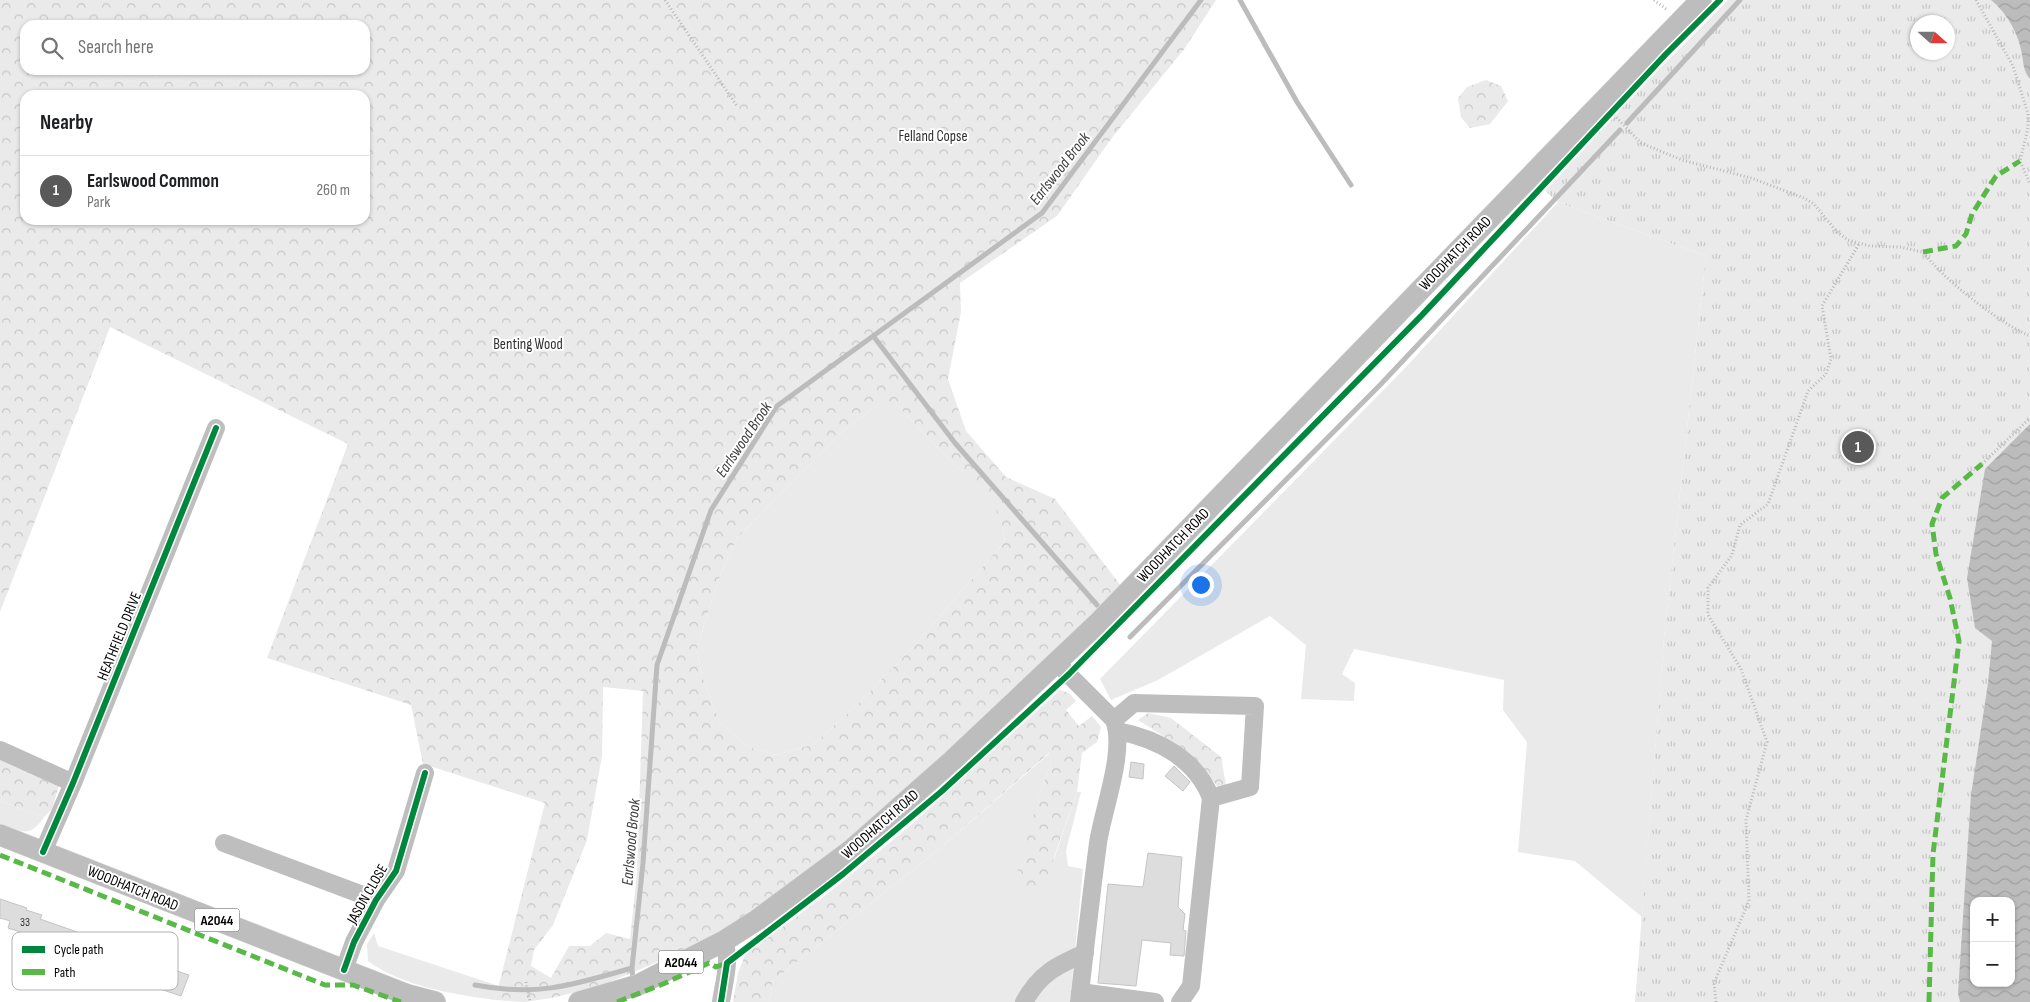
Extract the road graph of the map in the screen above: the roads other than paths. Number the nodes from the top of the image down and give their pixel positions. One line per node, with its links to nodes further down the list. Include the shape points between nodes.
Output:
1 (1701, 0): 3 (main road, WOODHATCH ROAD / A2044)
2 (216, 428): 7 (street, HEATHFIELD DRIVE)
3 (1057, 663): 4 (street); 13 (main road, WOODHATCH ROAD / A2044, via 954,760 850,851 790,897)
4 (1116, 726): 8 (street, via 1144,736 1186,761 1204,781); 8 (street, via 1134,703 1255,706 1250,787); 14 (street, via 1113,777 1099,842)
5 (0, 750): 7 (street)
6 (425, 773): 12 (street, JASON CLOSE, via 396,871)
7 (73, 783): 11 (street, HEATHFIELD DRIVE)
8 (1211, 798): 22 (street, via 1191,986)
9 (0, 835): 11 (main road, WOODHATCH ROAD / A2044)
10 (224, 843): 12 (street, JASON CLOSE)
11 (43, 852): 15 (main road, WOODHATCH ROAD / A2044)
12 (376, 900): 15 (street, JASON CLOSE, via 354,942)
13 (724, 941): 18 (main road, WOODHATCH ROAD / A2044, via 638,985); 19 (street, via 727,963)
14 (1085, 953): 16 (street); 20 (street, via 1058,965 1035,982)
15 (344, 970): 17 (main road, WOODHATCH ROAD / A2044)
16 (1080, 997): 21 (street)
17 (435, 1002)
18 (579, 1002)
19 (721, 1002)
20 (1024, 1002)
21 (1155, 1002)
22 (1180, 1002)

